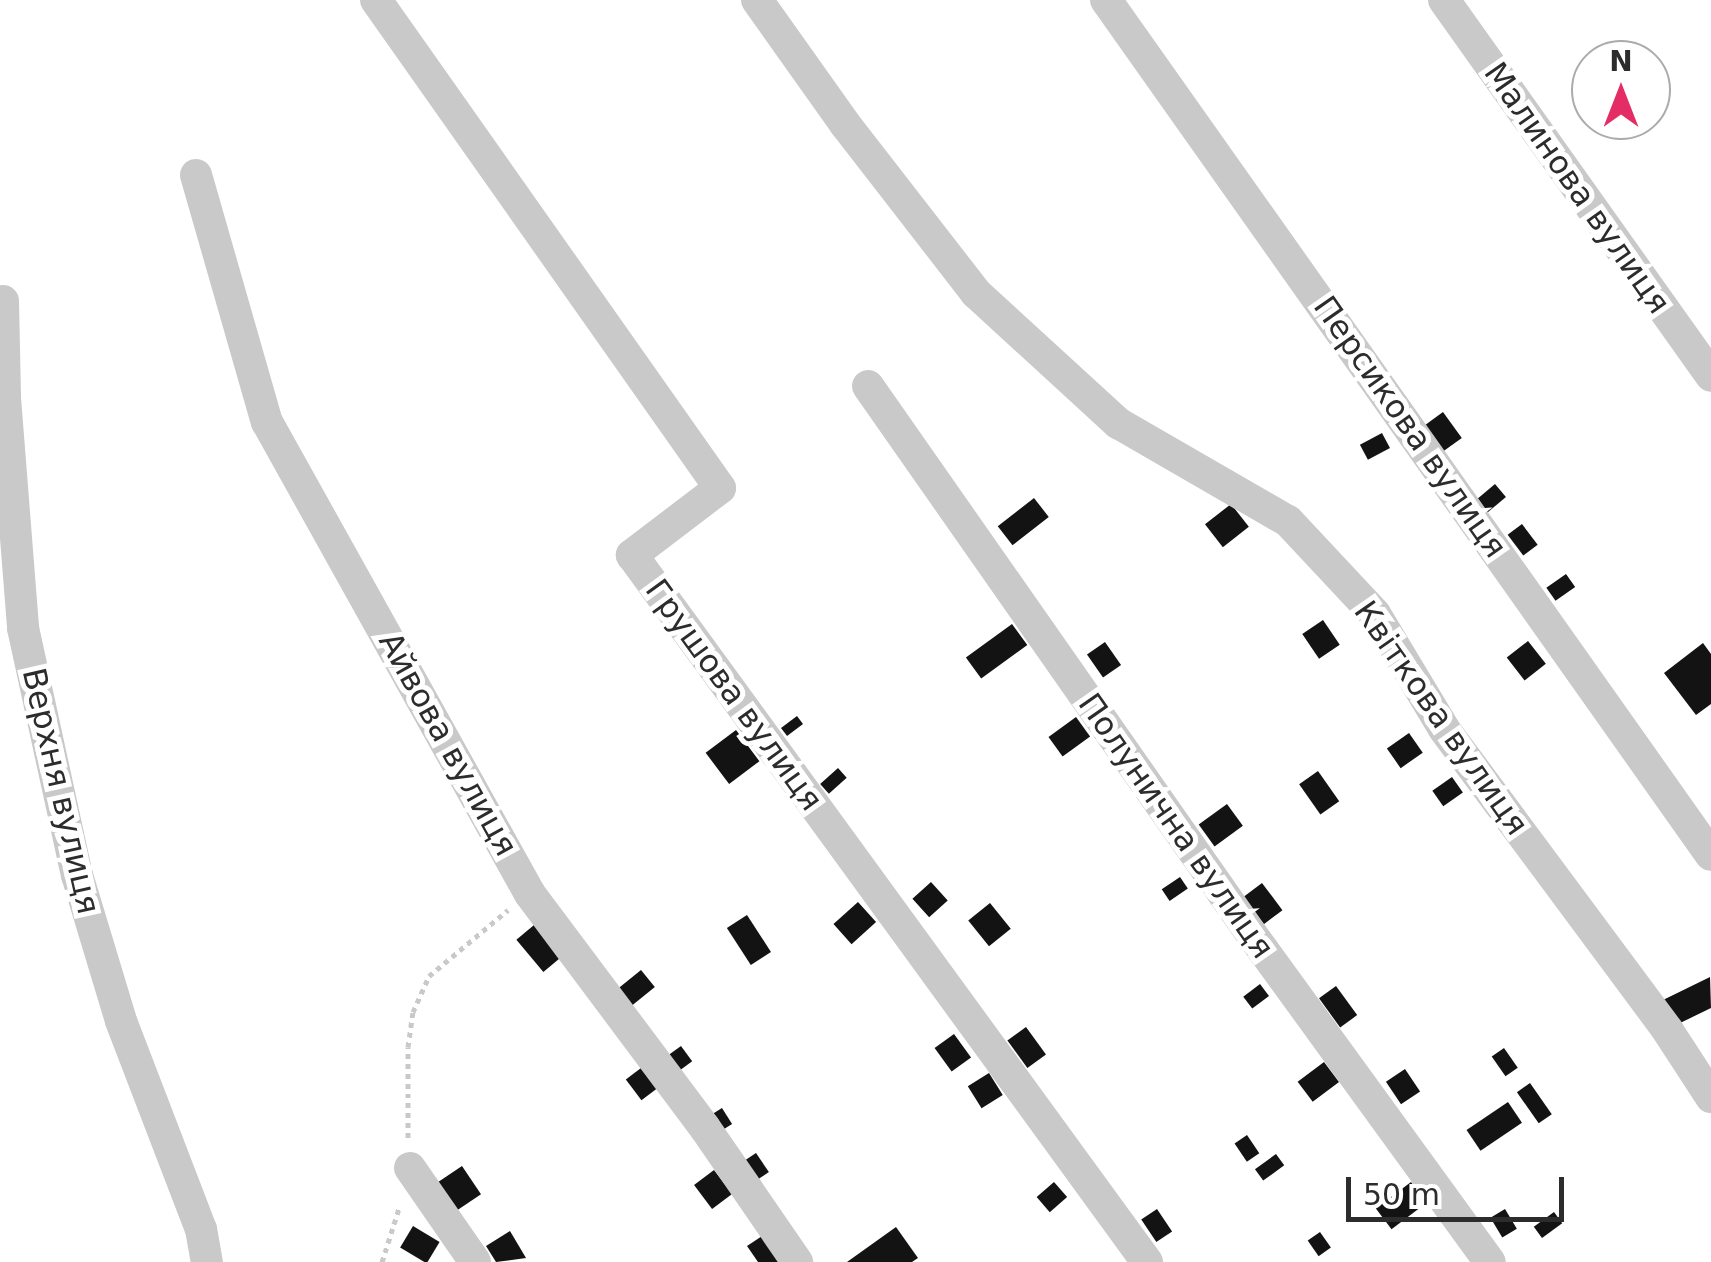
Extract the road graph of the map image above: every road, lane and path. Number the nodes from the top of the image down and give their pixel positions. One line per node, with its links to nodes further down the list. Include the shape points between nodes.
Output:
1 (376, 0): 17 (street, Грушова вулиця, via 720,488 632,555)
2 (757, 0): 11 (street, Квіткова вулиця, via 976,292 1118,423 1288,521 1375,614 1444,729)
3 (1106, 0): 9 (street, Персикова вулиця)
4 (1444, 0): 7 (street, Малинова вулиця)
5 (196, 176): 10 (street, Айвова вулиця, via 266,422)
6 (2, 301): 13 (street, Верхня вулиця, via 23,628 76,875 121,1021 201,1228)
7 (1711, 376)
8 (868, 386): 18 (street, Полунична вулиця)
9 (1711, 855)
10 (530, 894): 12 (path, via 429,976 413,1012); 16 (street, Айвова вулиця)
11 (1711, 1097)
12 (410, 1168): 14 (path); 15 (street)
13 (207, 1262)
14 (382, 1262)
15 (475, 1262)
16 (798, 1262)
17 (1146, 1262)
18 (1490, 1262)

